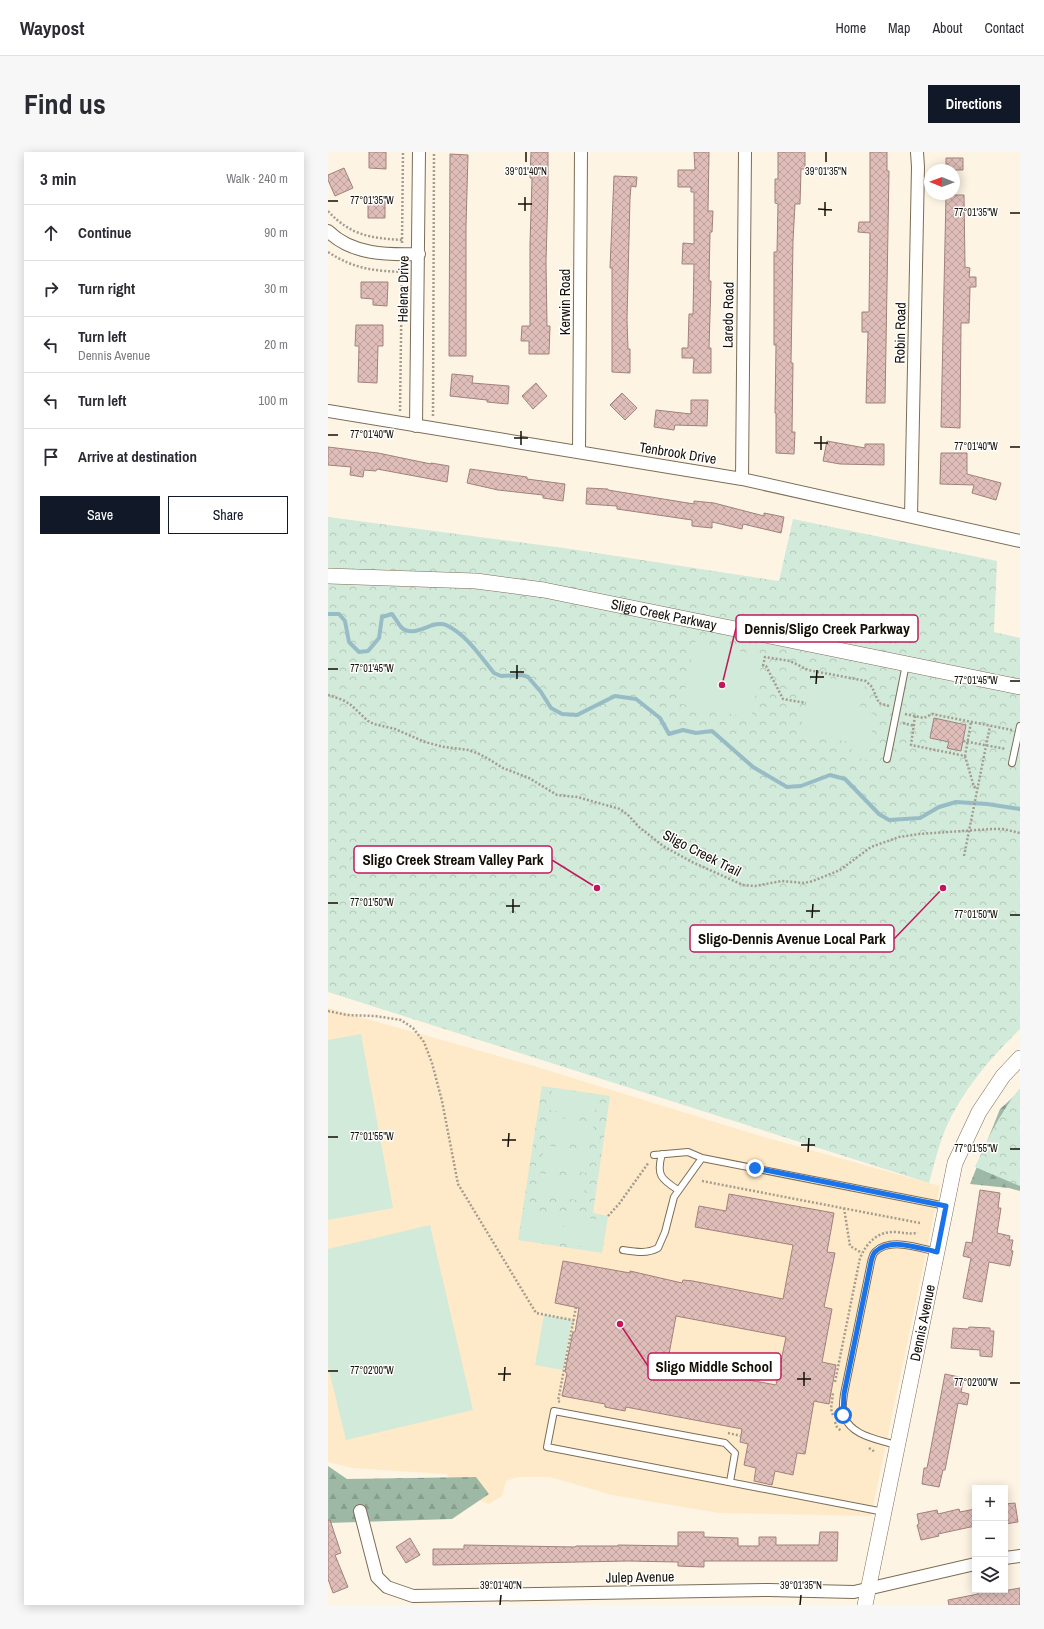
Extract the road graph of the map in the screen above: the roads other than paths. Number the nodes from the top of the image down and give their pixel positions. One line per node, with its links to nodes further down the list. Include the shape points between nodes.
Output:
1 (419, 152): 6 (street, Helena Drive)
2 (581, 152): 9 (street, Kerwin Road)
3 (745, 152): 10 (street, Laredo Road)
4 (917, 152): 11 (street, Robin Road)
5 (328, 231): 6 (street, via 332,236 359,250 386,254)
6 (419, 254): 8 (street, Helena Drive)
7 (328, 411): 8 (street, Tenbrook Drive)
8 (416, 426): 9 (street, Tenbrook Drive)
9 (579, 452): 10 (street, Tenbrook Drive)
10 (742, 479): 11 (street, Tenbrook Drive)
11 (911, 516): 12 (street, Tenbrook Drive)
12 (1020, 541)
13 (328, 576): 14 (street, Sligo Creek Parkway, via 476,581 544,590)
14 (906, 664): 15 (street, Sligo Creek Parkway); 17 (lane)
15 (1020, 687)
16 (1019, 729): 18 (lane)
17 (887, 759)
18 (1012, 763)
19 (1020, 1058): 24 (street, Dennis Avenue, via 1003,1076 978,1112 954,1163)
20 (662, 1154): 21 (lane); 22 (lane, via 688,1152); 23 (lane, via 659,1167 664,1181)
21 (654, 1155)
22 (702, 1158): 23 (lane); 24 (lane)
23 (678, 1190): 25 (lane, via 658,1248 651,1252 637,1253)
24 (946, 1206): 26 (street, Dennis Avenue)
25 (623, 1250)
26 (937, 1252): 27 (street, Dennis Avenue); 27 (lane, via 901,1245 886,1245 874,1253 844,1394 843,1415 850,1427 863,1435)
27 (898, 1446): 30 (street, Dennis Avenue)
28 (730, 1482): 28 (lane, via 735,1453 725,1442 554,1410 547,1447); 30 (lane)
29 (360, 1511): 34 (street, Julep Avenue, via 377,1577 387,1587 413,1596 769,1590 854,1592)
30 (884, 1512): 34 (street, Dennis Avenue)
31 (1020, 1556): 32 (street)
32 (1008, 1558)
33 (972, 1565): 34 (street, Julep Avenue)
34 (869, 1588): 35 (street, Dennis Avenue)
35 (865, 1605)

